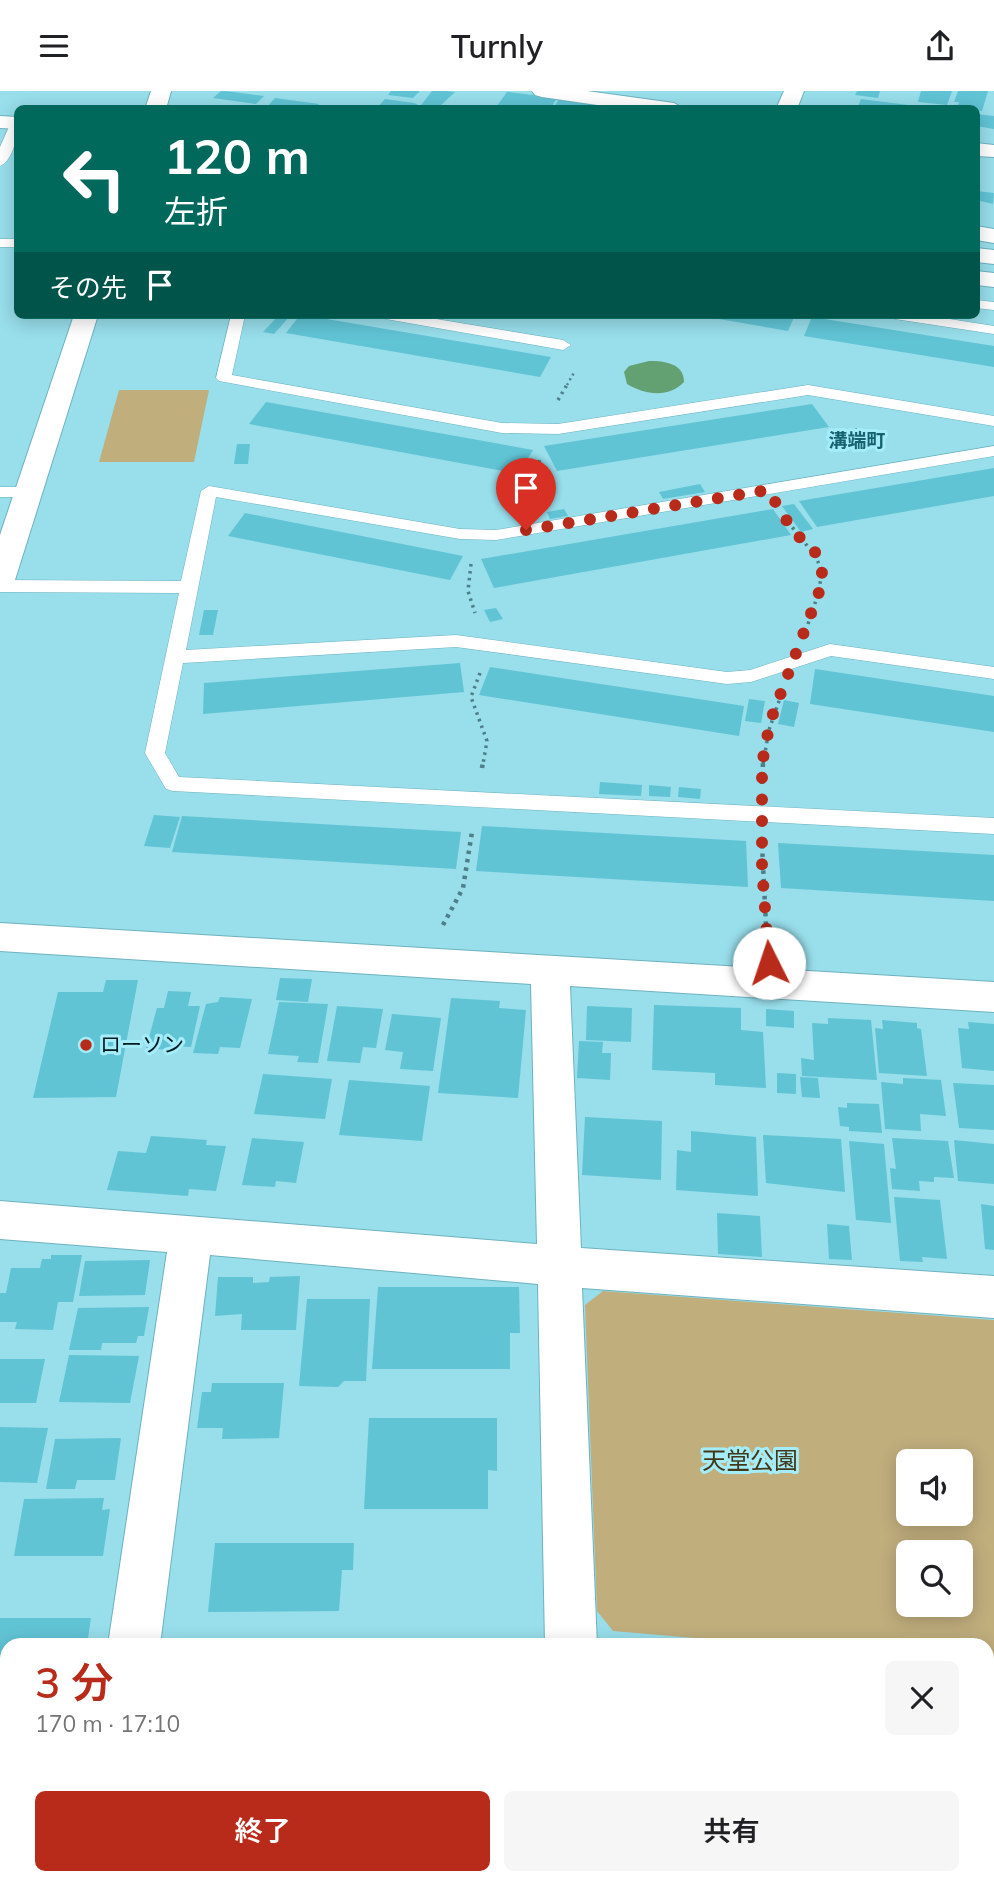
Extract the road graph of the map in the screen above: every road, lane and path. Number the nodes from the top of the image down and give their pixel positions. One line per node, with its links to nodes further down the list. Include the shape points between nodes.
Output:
1 (542, 91): 2 (street)
2 (617, 100): 3 (street)
3 (649, 105)
4 (9, 130): 5 (lane)
5 (0, 162)
6 (85, 319): 18 (street)
7 (237, 319): 12 (lane, via 224,378 502,428 558,429 781,393)
8 (410, 319): 11 (lane)
9 (921, 319): 10 (lane)
10 (994, 330)
11 (563, 345)
12 (830, 393): 13 (lane); 15 (path, via 837,409)
13 (994, 421)
14 (994, 451): 15 (lane)
15 (887, 469): 16 (lane)
16 (768, 490): 21 (lane, via 496,535 460,534 209,491); 23 (path, via 793,531 815,552 824,579)
17 (0, 492): 18 (lane)
18 (29, 492): 19 (street)
19 (0, 580)
20 (0, 586): 21 (lane)
21 (189, 587): 22 (lane)
22 (175, 657): 23 (lane, via 456,641 739,678); 25 (lane, via 155,753 173,784)
23 (796, 659): 24 (lane, via 840,650); 25 (path, via 770,722 762,764)
24 (994, 673)
25 (763, 814): 26 (lane); 28 (path)
26 (994, 826)
27 (0, 937): 29 (street)
28 (768, 950)
29 (550, 970): 30 (street); 33 (street)
30 (994, 997)
31 (0, 1220): 32 (street)
32 (191, 1234): 33 (street); 35 (street)
33 (559, 1266): 34 (street); 36 (street)
34 (994, 1297)
35 (135, 1638)
36 (570, 1638)

